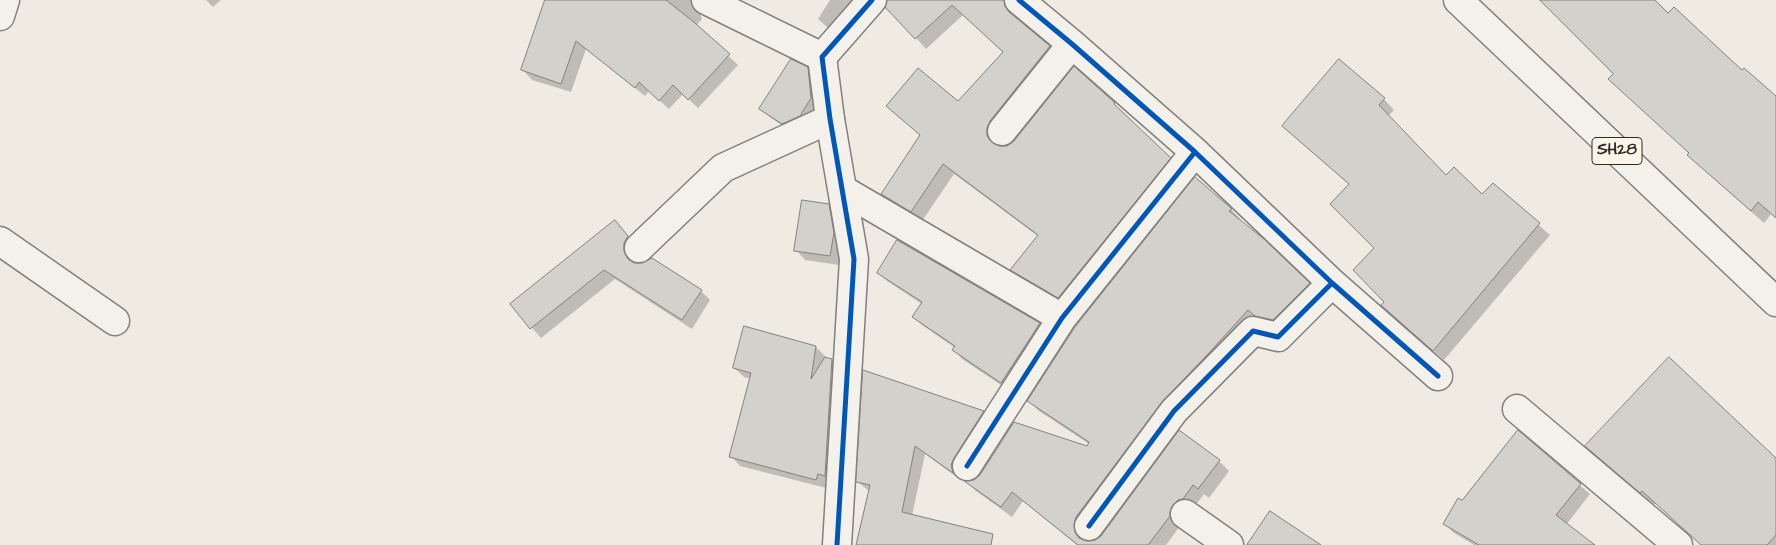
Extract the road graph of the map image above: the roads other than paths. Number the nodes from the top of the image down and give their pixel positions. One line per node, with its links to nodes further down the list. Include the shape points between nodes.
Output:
1 (5, 0): 6 (street)
2 (706, 0): 8 (street)
3 (872, 0): 8 (street)
4 (1019, 0): 7 (street)
5 (1458, 0): 16 (street, SH28)
6 (0, 16)
7 (1072, 44): 10 (street); 11 (street)
8 (822, 57): 9 (street)
9 (830, 120): 12 (street); 14 (street, via 723,168)
10 (1002, 131)
11 (1195, 152): 15 (street); 17 (street)
12 (843, 190): 17 (street); 24 (street, via 854,259)
13 (0, 241): 18 (street)
14 (639, 248)
15 (1332, 283): 19 (street); 23 (street, via 1278,337 1253,331 1174,411)
16 (1776, 302)
17 (1062, 318): 21 (street)
18 (115, 321)
19 (1438, 376)
20 (1518, 409): 26 (street)
21 (967, 466)
22 (1185, 514): 25 (street)
23 (1089, 526)
24 (837, 545)
25 (1229, 545)
26 (1678, 545)

